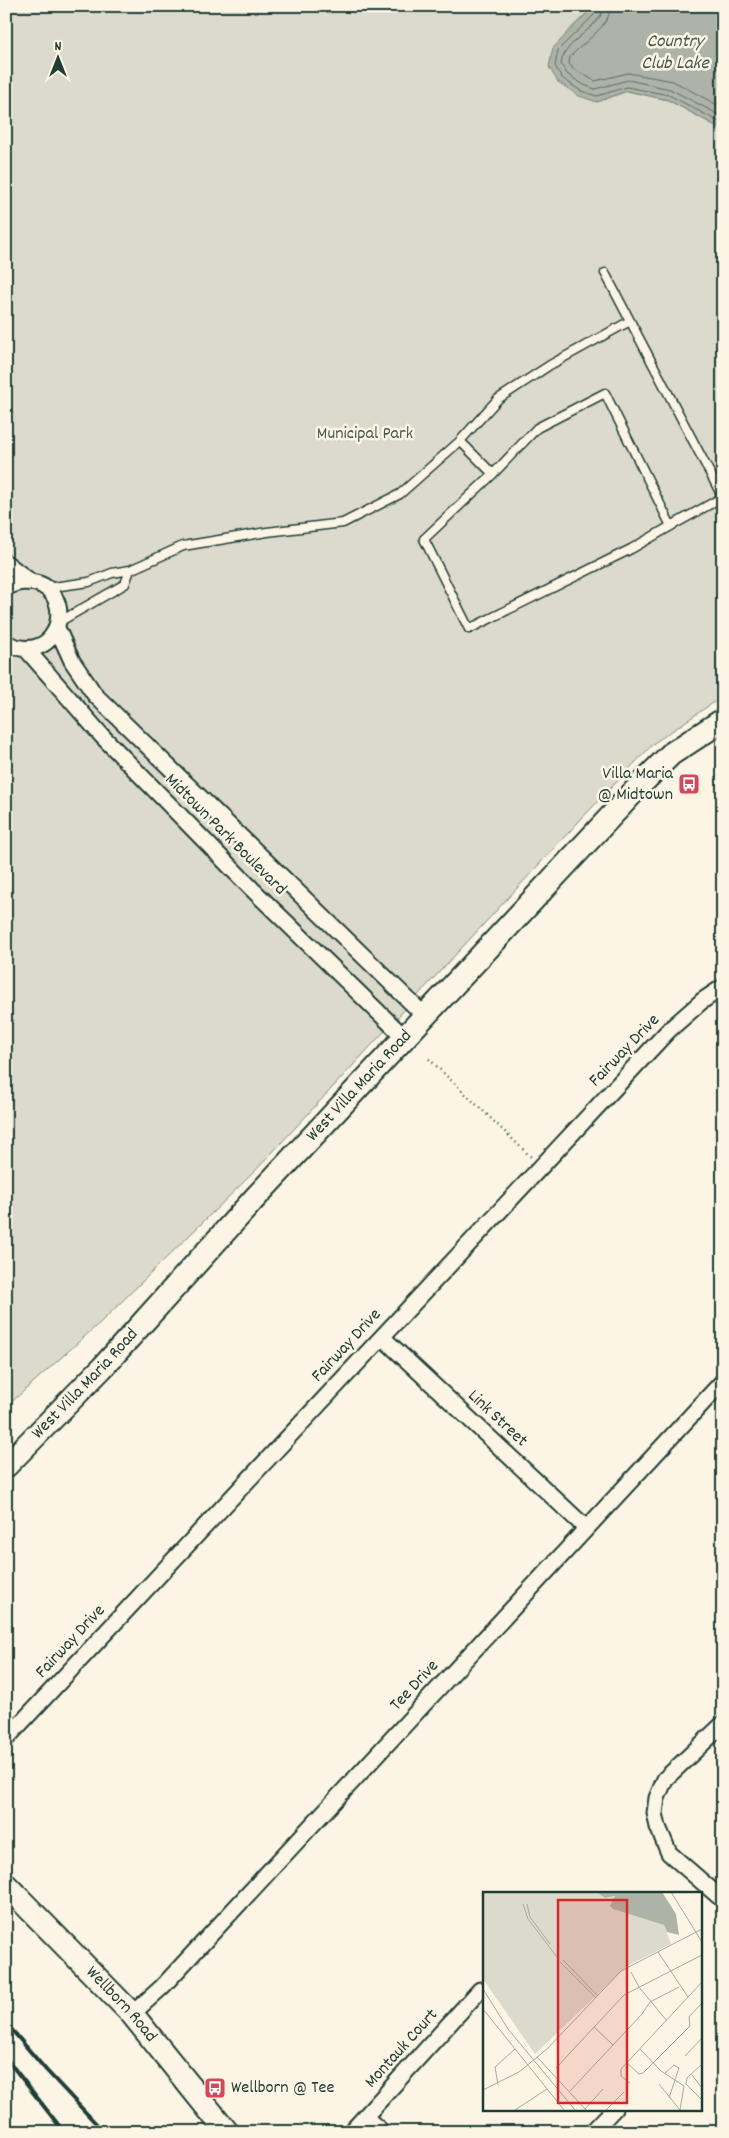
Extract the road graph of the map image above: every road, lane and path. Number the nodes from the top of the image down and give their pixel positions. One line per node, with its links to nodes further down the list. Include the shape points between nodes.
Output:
1 (605, 273): 2 (lane)
2 (630, 321): 3 (lane, via 550,365 498,399); 5 (lane)
3 (460, 440): 4 (lane); 8 (lane, via 400,494 343,523 183,546)
4 (493, 474): 6 (lane, via 537,428 605,393); 6 (lane, via 424,539 469,629)
5 (723, 497): 6 (lane)
6 (671, 526)
7 (6, 563): 9 (street)
8 (130, 570): 11 (lane, via 89,582); 12 (lane, via 125,584)
9 (31, 582): 10 (street, via 20,582); 11 (street)
10 (6, 588)
11 (46, 588): 12 (street, Midtown Park Boulevard, via 57,604)
12 (58, 625): 14 (street, via 45,643); 17 (street, Midtown Park Boulevard, via 72,661 95,695)
13 (6, 644): 14 (street)
14 (27, 650): 18 (street, Midtown Park Boulevard, via 102,736)
15 (723, 720): 17 (main road, West Villa Maria Road, via 671,754)
16 (723, 987): 20 (street, Fairway Drive, via 668,1031)
17 (425, 1016): 18 (main road, West Villa Maria Road)
18 (405, 1038): 23 (main road, West Villa Maria Road, via 102,1368)
19 (429, 1059): 20 (path)
20 (541, 1167): 21 (street, Fairway Drive)
21 (382, 1337): 24 (street, Link Street); 26 (street, Fairway Drive)
22 (723, 1381): 24 (street, Tee Drive)
23 (6, 1466)
24 (586, 1528): 30 (street, Tee Drive, via 162,1987)
25 (723, 1724): 28 (street, via 664,1779 656,1798 658,1827 669,1853)
26 (6, 1739)
27 (6, 1885): 30 (main road, Wellborn Road)
28 (723, 1900)
29 (480, 1990): 32 (street, Montauk Court)
30 (132, 2014): 33 (main road, Wellborn Road)
31 (613, 2110): 36 (street)
32 (366, 2118): 34 (street, Montauk Court); 35 (street)
33 (227, 2132)
34 (352, 2132)
35 (382, 2132)
36 (592, 2132)

